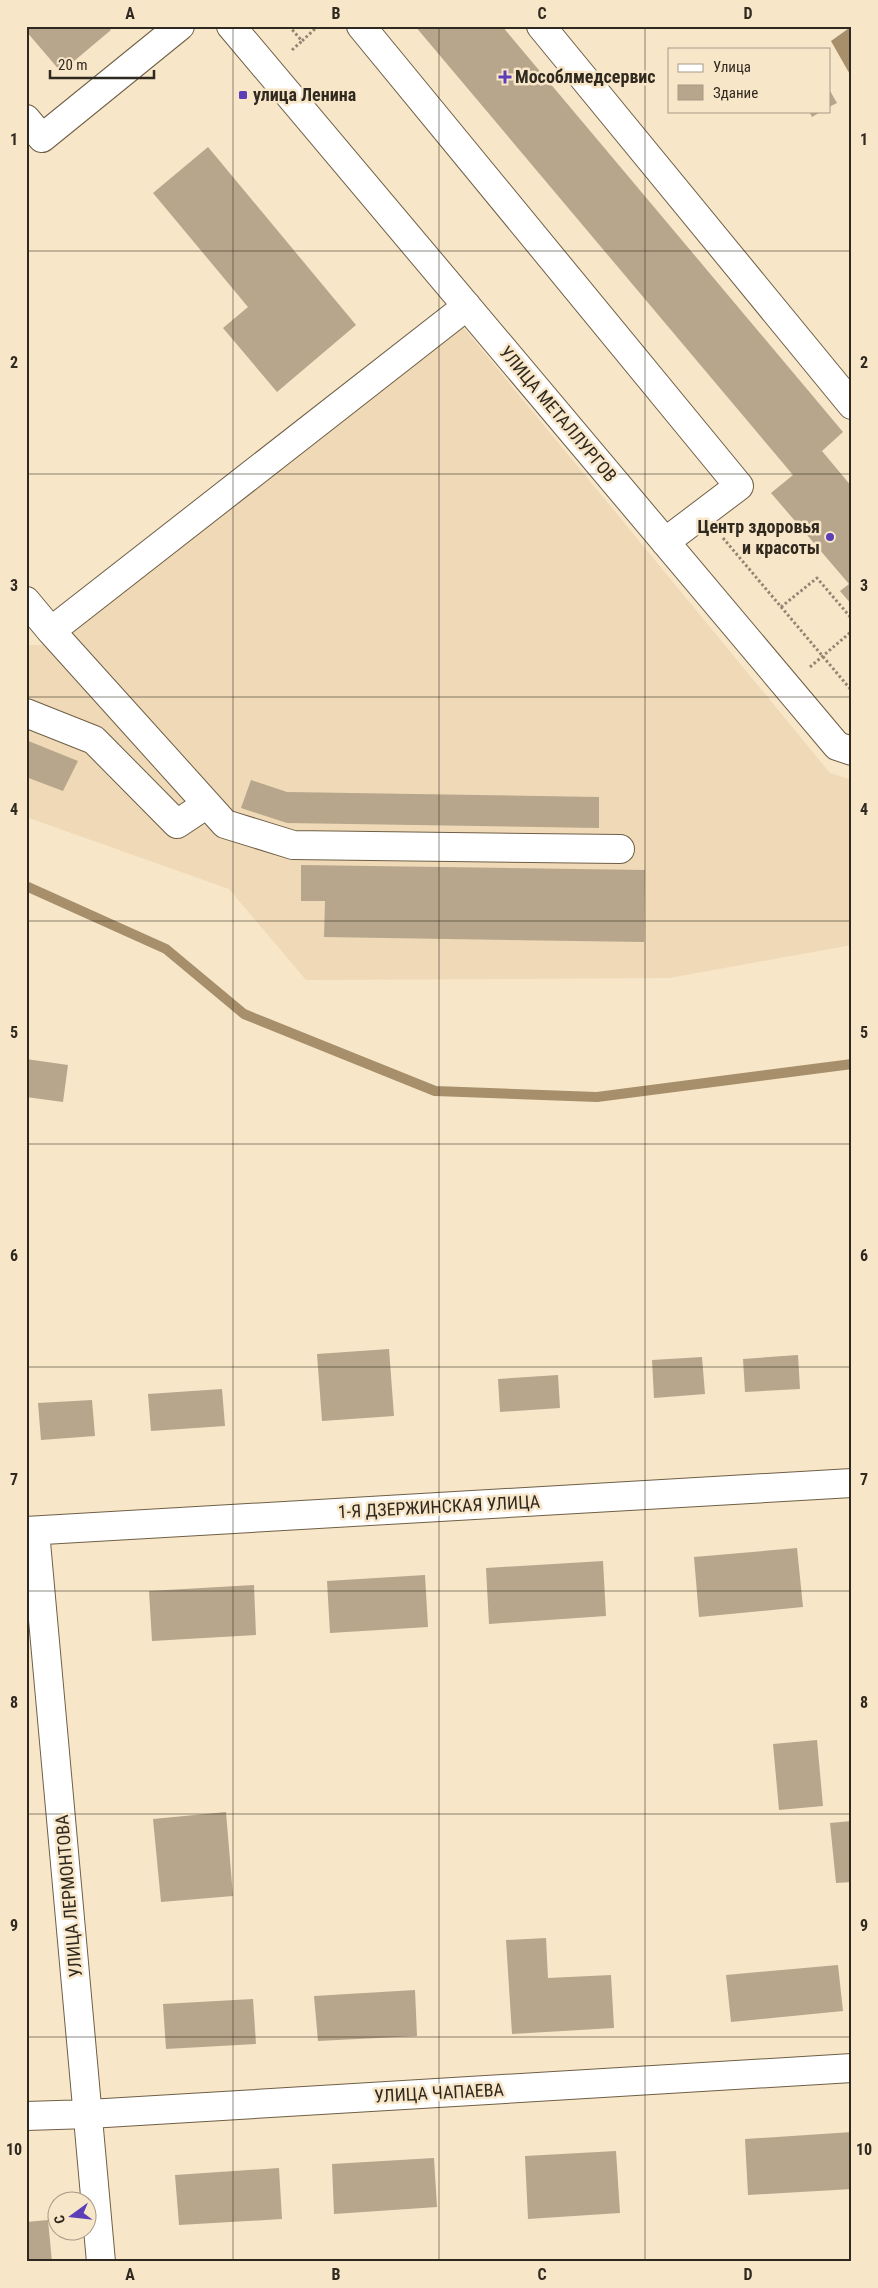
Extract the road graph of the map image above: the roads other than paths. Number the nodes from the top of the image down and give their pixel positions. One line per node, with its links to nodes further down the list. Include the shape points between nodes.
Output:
1 (180, 26): 5 (street, via 42,138)
2 (231, 26): 6 (street, УЛИЦА МЕТАЛЛУРГОВ)
3 (361, 26): 8 (street, via 739,486)
4 (541, 26): 7 (street)
5 (26, 119)
6 (467, 306): 8 (street, УЛИЦА МЕТАЛЛУРГОВ); 10 (street)
7 (852, 405)
8 (665, 542): 12 (street, УЛИЦА МЕТАЛЛУРГОВ, via 837,746)
9 (26, 601): 10 (street)
10 (51, 631): 13 (street)
11 (26, 713): 13 (street, via 94,740 177,824)
12 (852, 751)
13 (207, 804): 14 (street, via 225,824 293,845)
14 (620, 849)
15 (852, 1483): 16 (street, 1-Я ДЗЕРЖИНСКАЯ УЛИЦА)
16 (31, 1531): 18 (street, УЛИЦА ЛЕРМОНТОВА)
17 (852, 2068): 18 (street, УЛИЦА ЧАПАЕВА)
18 (89, 2114): 19 (street, УЛИЦА ЧАПАЕВА); 20 (street, УЛИЦА ЛЕРМОНТОВА)
19 (26, 2116)
20 (101, 2262)

